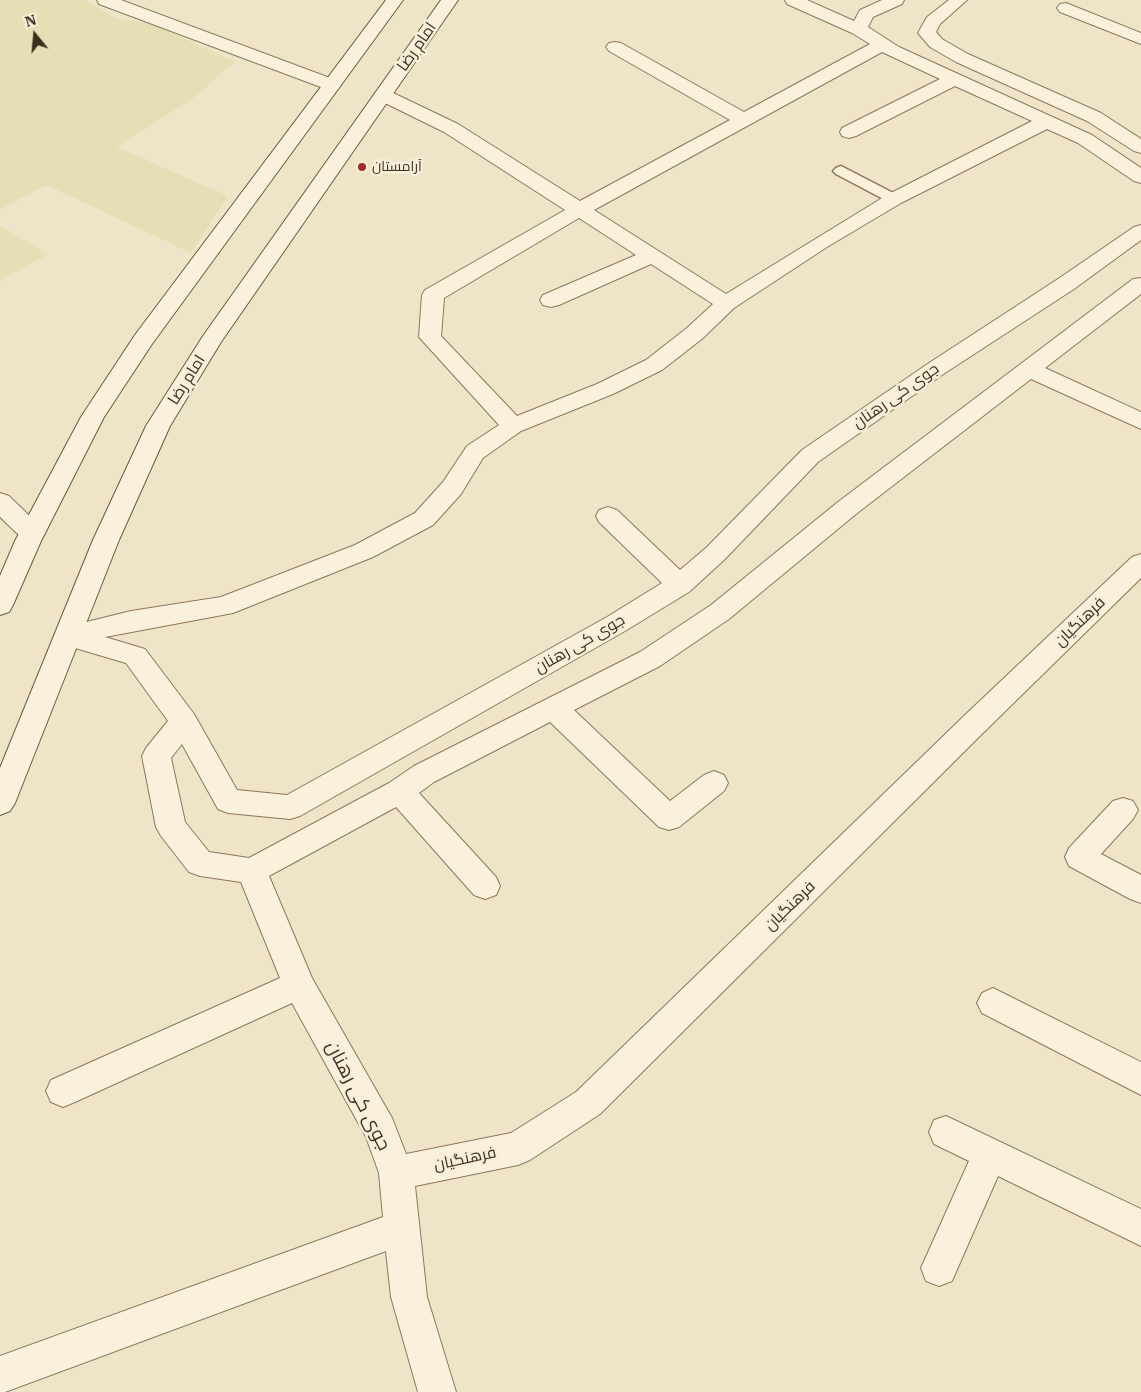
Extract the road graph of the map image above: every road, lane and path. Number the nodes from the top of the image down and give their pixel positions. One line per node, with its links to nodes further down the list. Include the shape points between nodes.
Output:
1 (105, 0): 13 (street)
2 (395, 0): 13 (street)
3 (450, 0): 14 (street, امام رضا)
4 (793, 0): 8 (street)
5 (896, 0): 8 (street, via 866,14)
6 (958, 0): 18 (street, via 933,21 927,33 936,43 962,58 1094,117)
7 (1066, 8): 9 (street)
8 (858, 29): 10 (street)
9 (1141, 39)
10 (883, 44): 12 (street); 15 (street)
11 (615, 47): 15 (street)
12 (955, 79): 16 (street); 17 (street)
13 (332, 85): 33 (street, via 143,340 93,417)
14 (383, 95): 22 (street, via 451,128); 37 (street, امام رضا, via 217,333 158,426)
15 (744, 120): 22 (street)
16 (1048, 121): 20 (street, via 1085,139); 21 (street)
17 (850, 132)
18 (1140, 144)
19 (841, 171): 21 (lane)
20 (1141, 177)
21 (894, 199): 27 (street)
22 (579, 210): 24 (street); 30 (street, via 433,295 430,337)
23 (1141, 231): 35 (street, جوی کی رهنان, via 810,456 716,553)
24 (652, 256): 26 (street); 27 (street)
25 (1141, 284): 28 (street)
26 (551, 300)
27 (726, 303): 30 (street, via 695,333 654,365 605,389)
28 (1030, 370): 29 (street); 38 (street, via 847,508 720,612 650,659)
29 (1141, 421)
30 (513, 426): 37 (street, via 475,452 452,488 424,519 364,551 224,606 131,621)
31 (0, 502): 33 (street)
32 (608, 516): 35 (street)
33 (32, 533): 36 (street)
34 (1141, 563): 53 (street, فرهنگیان, via 588,1104 518,1148)
35 (680, 585): 39 (street, جوی کی رهنان, via 590,639 290,806 228,801)
36 (0, 605)
37 (67, 636): 39 (street, via 135,656); 42 (street, امام رضا)
38 (553, 708): 40 (street, via 669,818); 41 (street, via 424,774)
39 (184, 722): 44 (street, via 156,756 170,827 200,863)
40 (714, 783)
41 (399, 791): 44 (street); 45 (street)
42 (0, 803)
43 (1123, 810): 46 (street, via 1080,857)
44 (252, 871): 47 (street, جوی کی رهنان)
45 (485, 886)
46 (1141, 890)
47 (299, 985): 50 (street); 53 (street, جوی کی رهنان, via 380,1130)
48 (993, 1003): 49 (street)
49 (1141, 1079)
50 (63, 1091)
51 (946, 1132): 52 (street)
52 (990, 1154): 55 (street); 56 (street)
53 (396, 1174): 54 (street, جوی کی رهنان)
54 (402, 1228): 57 (street); 58 (street, جوی کی رهنان, via 409,1297)
55 (1141, 1228)
56 (940, 1268)
57 (0, 1375)
58 (437, 1392)

